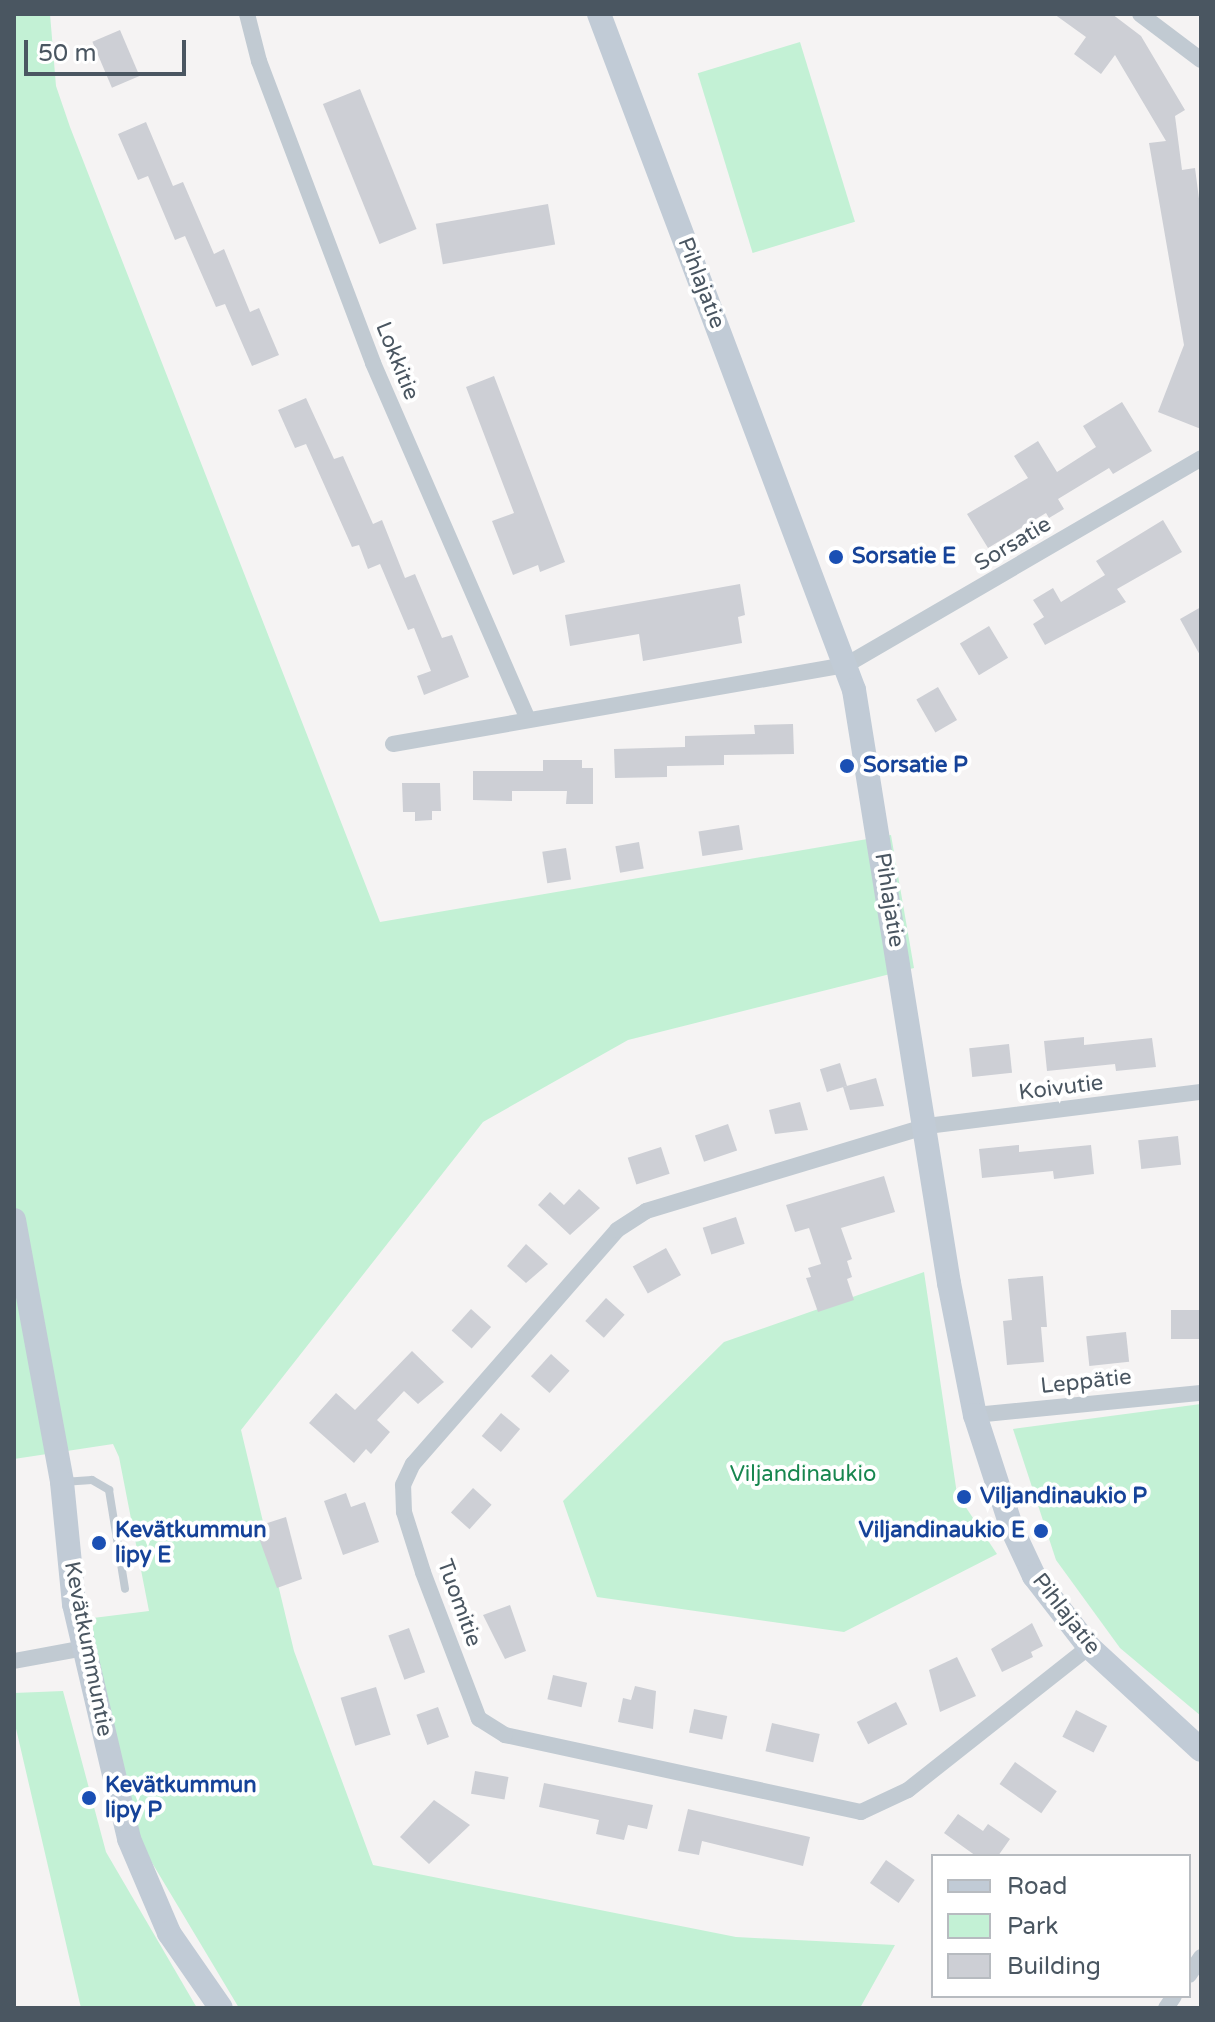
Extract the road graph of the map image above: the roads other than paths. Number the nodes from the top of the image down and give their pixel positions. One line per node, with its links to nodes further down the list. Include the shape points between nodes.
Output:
1 (247, 14): 7 (street, Lokkitie, via 259,61 373,363)
2 (599, 14): 6 (street, Pihlajatie)
3 (1140, 14): 4 (street)
4 (1201, 60)
5 (1201, 458): 6 (street, Sorsatie)
6 (846, 665): 7 (street); 10 (street, Pihlajatie)
7 (527, 718): 8 (street)
8 (393, 744)
9 (1201, 1092): 10 (street, Koivutie)
10 (927, 1126): 13 (street, Pihlajatie, via 949,1283); 16 (street, Tuomitie, via 646,1211 617,1230 413,1464 403,1485 414,1542 479,1719 505,1735 861,1812 908,1790)
11 (14, 1220): 14 (street, Kevätkummuntie)
12 (1201, 1393): 13 (street, Leppätie)
13 (975, 1415): 16 (street, Pihlajatie, via 1012,1529 1034,1576)
14 (62, 1482): 15 (lane, via 92,1480 109,1490); 17 (street, Kevätkummuntie)
15 (125, 1589)
16 (1089, 1647): 19 (street, Pihlajatie)
17 (84, 1648): 18 (street); 20 (street, Kevätkummuntie, via 129,1839 143,1877 169,1933)
18 (14, 1661)
19 (1201, 1750)
20 (221, 2008)

